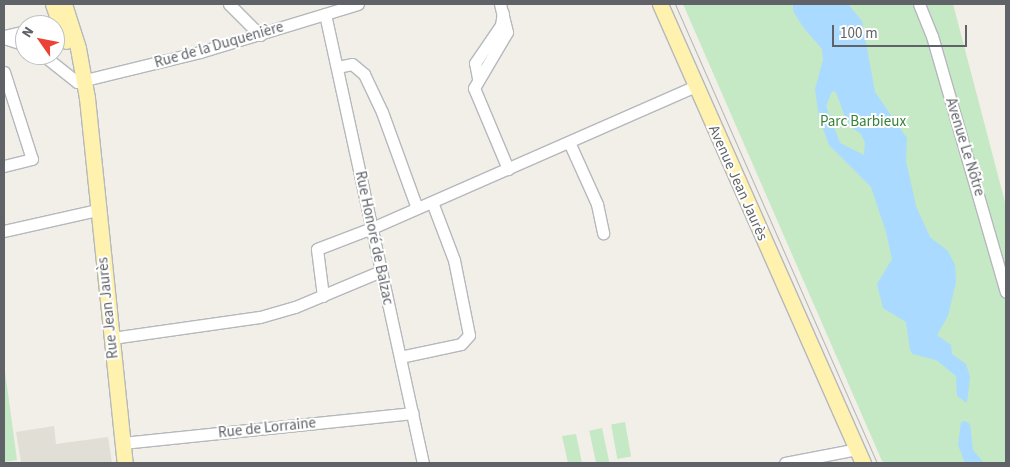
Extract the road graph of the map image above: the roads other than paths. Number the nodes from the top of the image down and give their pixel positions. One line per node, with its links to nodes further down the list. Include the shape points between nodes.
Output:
1 (229, 4): 7 (street)
2 (358, 4): 6 (street, Rue de la Duquenière)
3 (660, 4): 13 (main road, Avenue Jean Jaurès)
4 (919, 4): 25 (street, Avenue Le Nôtre, via 932,36)
5 (502, 9): 17 (street, via 507,32 478,78 474,91)
6 (326, 10): 7 (street, Rue de la Duquenière); 10 (street, Rue Honoré de Balzac)
7 (260, 35): 12 (street, Rue de la Duquenière)
8 (65, 36): 12 (main road, Rue Jean Jaurès)
9 (58, 65): 12 (street)
10 (338, 67): 19 (street, via 352,64 364,74 382,112); 21 (street, Rue Honoré de Balzac)
11 (4, 72): 14 (street)
12 (81, 81): 20 (main road, Rue Jean Jaurès)
13 (696, 86): 15 (street); 31 (main road, Avenue Jean Jaurès)
14 (8, 97): 16 (street, via 32,159)
15 (569, 142): 17 (street); 23 (street, via 597,204)
16 (4, 166)
17 (508, 169): 18 (street)
18 (432, 202): 19 (street); 28 (street, via 454,260 469,335 461,344)
19 (417, 208): 21 (street)
20 (98, 210): 22 (street); 27 (main road, Rue Jean Jaurès)
21 (372, 228): 24 (street, Rue Honoré de Balzac); 26 (street, via 317,248)
22 (4, 232)
23 (603, 233)
24 (381, 271): 26 (street); 28 (street, Rue Honoré de Balzac)
25 (1006, 292)
26 (323, 296): 27 (street, via 283,311 237,322)
27 (112, 338): 30 (main road, Rue Jean Jaurès)
28 (400, 357): 29 (street, Rue Honoré de Balzac)
29 (412, 412): 30 (street, Rue de Lorraine); 33 (street, Rue Honoré de Balzac)
30 (123, 443): 32 (main road, Rue Jean Jaurès)
31 (854, 454): 34 (street); 35 (main road, Avenue Jean Jaurès)
32 (125, 463)
33 (423, 463)
34 (785, 463)
35 (864, 463)

